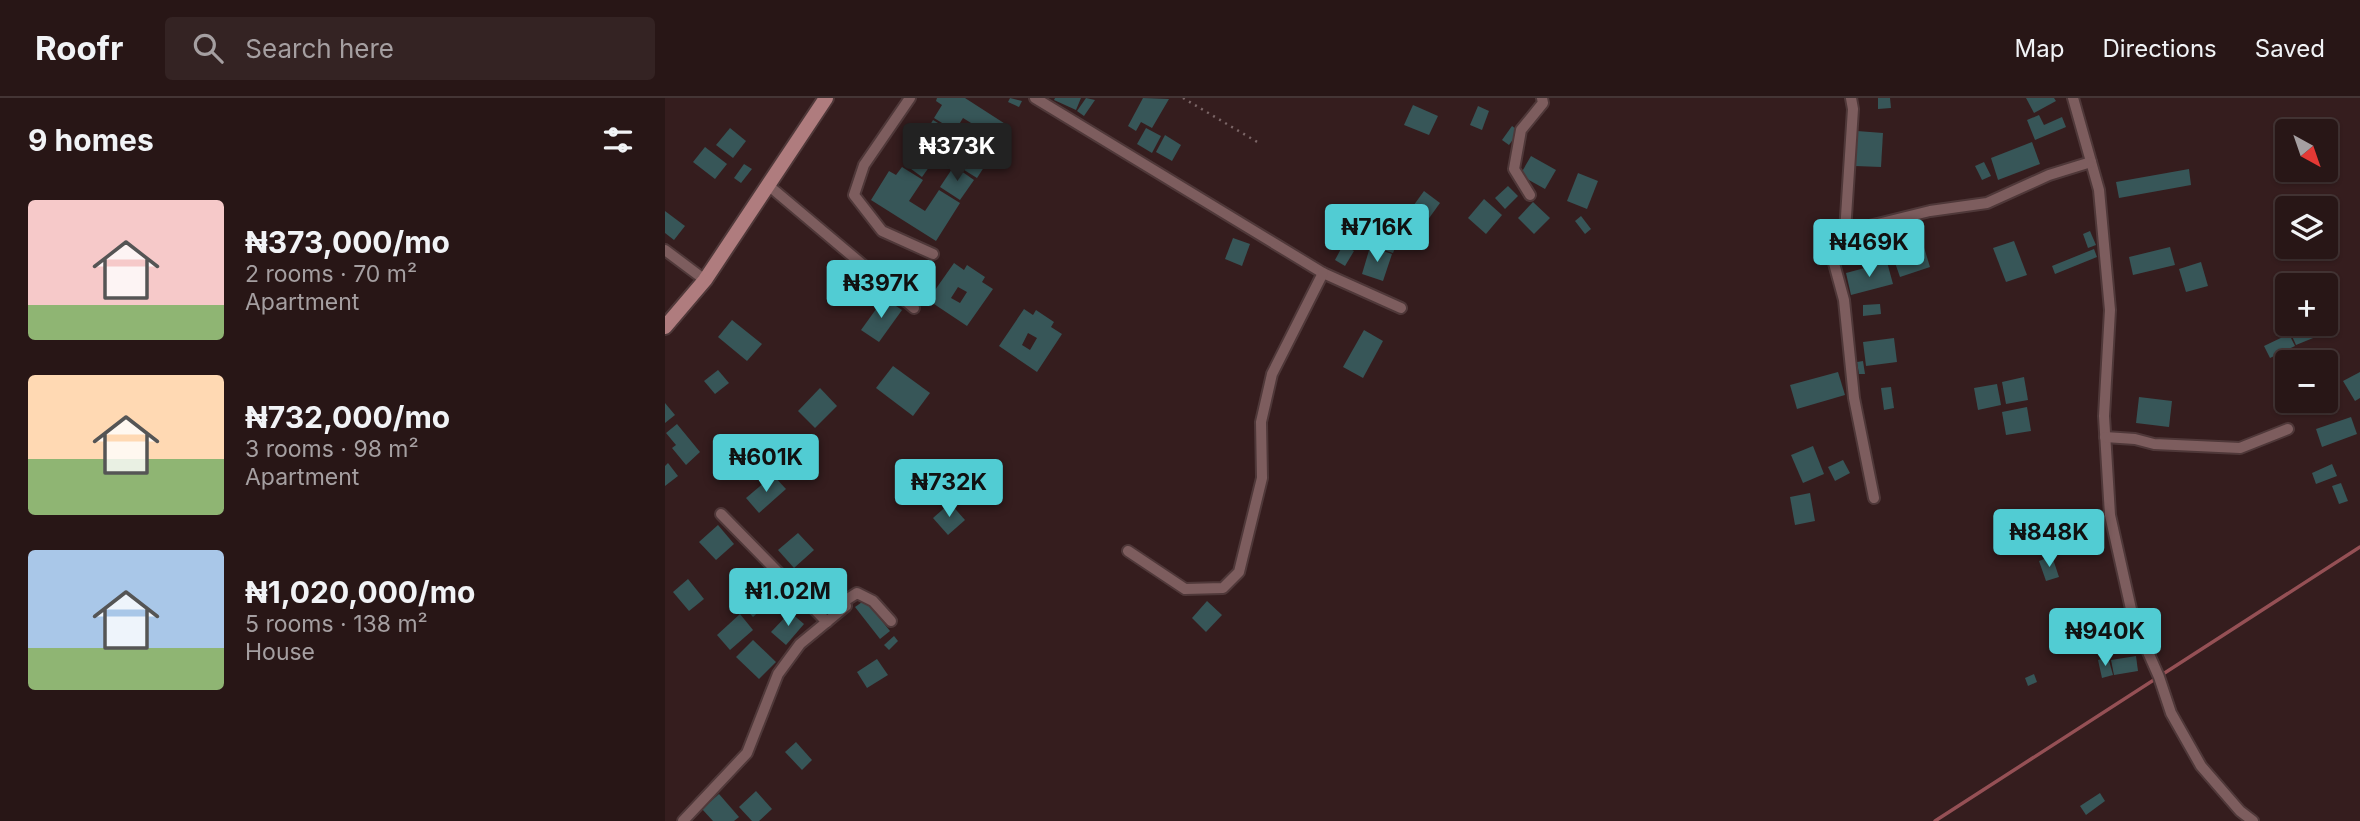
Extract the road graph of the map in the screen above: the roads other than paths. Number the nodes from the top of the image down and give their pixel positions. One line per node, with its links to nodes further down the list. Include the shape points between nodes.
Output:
1 (826, 98): 8 (main road)
2 (910, 98): 12 (street, via 864,165 854,195 882,231)
3 (1035, 98): 13 (street)
4 (1542, 98): 9 (street, via 1521,131 1514,169)
5 (1851, 98): 10 (street)
6 (2073, 98): 7 (street)
7 (2091, 162): 10 (street, via 1987,203 1930,211); 19 (street, via 2099,190 2110,310)
8 (768, 185): 14 (main road); 15 (street)
9 (1529, 195)
10 (1845, 232): 20 (street, via 1832,256 1844,300 1854,398)
11 (665, 250): 14 (street)
12 (933, 254)
13 (1323, 273): 16 (street); 22 (street, via 1272,374 1261,422 1262,478 1239,572 1223,589 1185,589)
14 (705, 280): 17 (main road)
15 (913, 308)
16 (1401, 308)
17 (665, 327)
18 (2288, 429): 19 (street, via 2240,448)
19 (2105, 438): 27 (street, via 2110,515 2133,618 2171,713 2201,766)
20 (1874, 498)
21 (721, 514): 24 (street)
22 (1128, 551)
23 (846, 606): 24 (street)
24 (824, 619): 25 (street, via 857,593 873,601); 26 (street, via 778,674 747,753)
25 (891, 621)
26 (683, 821)
27 (2253, 821)

